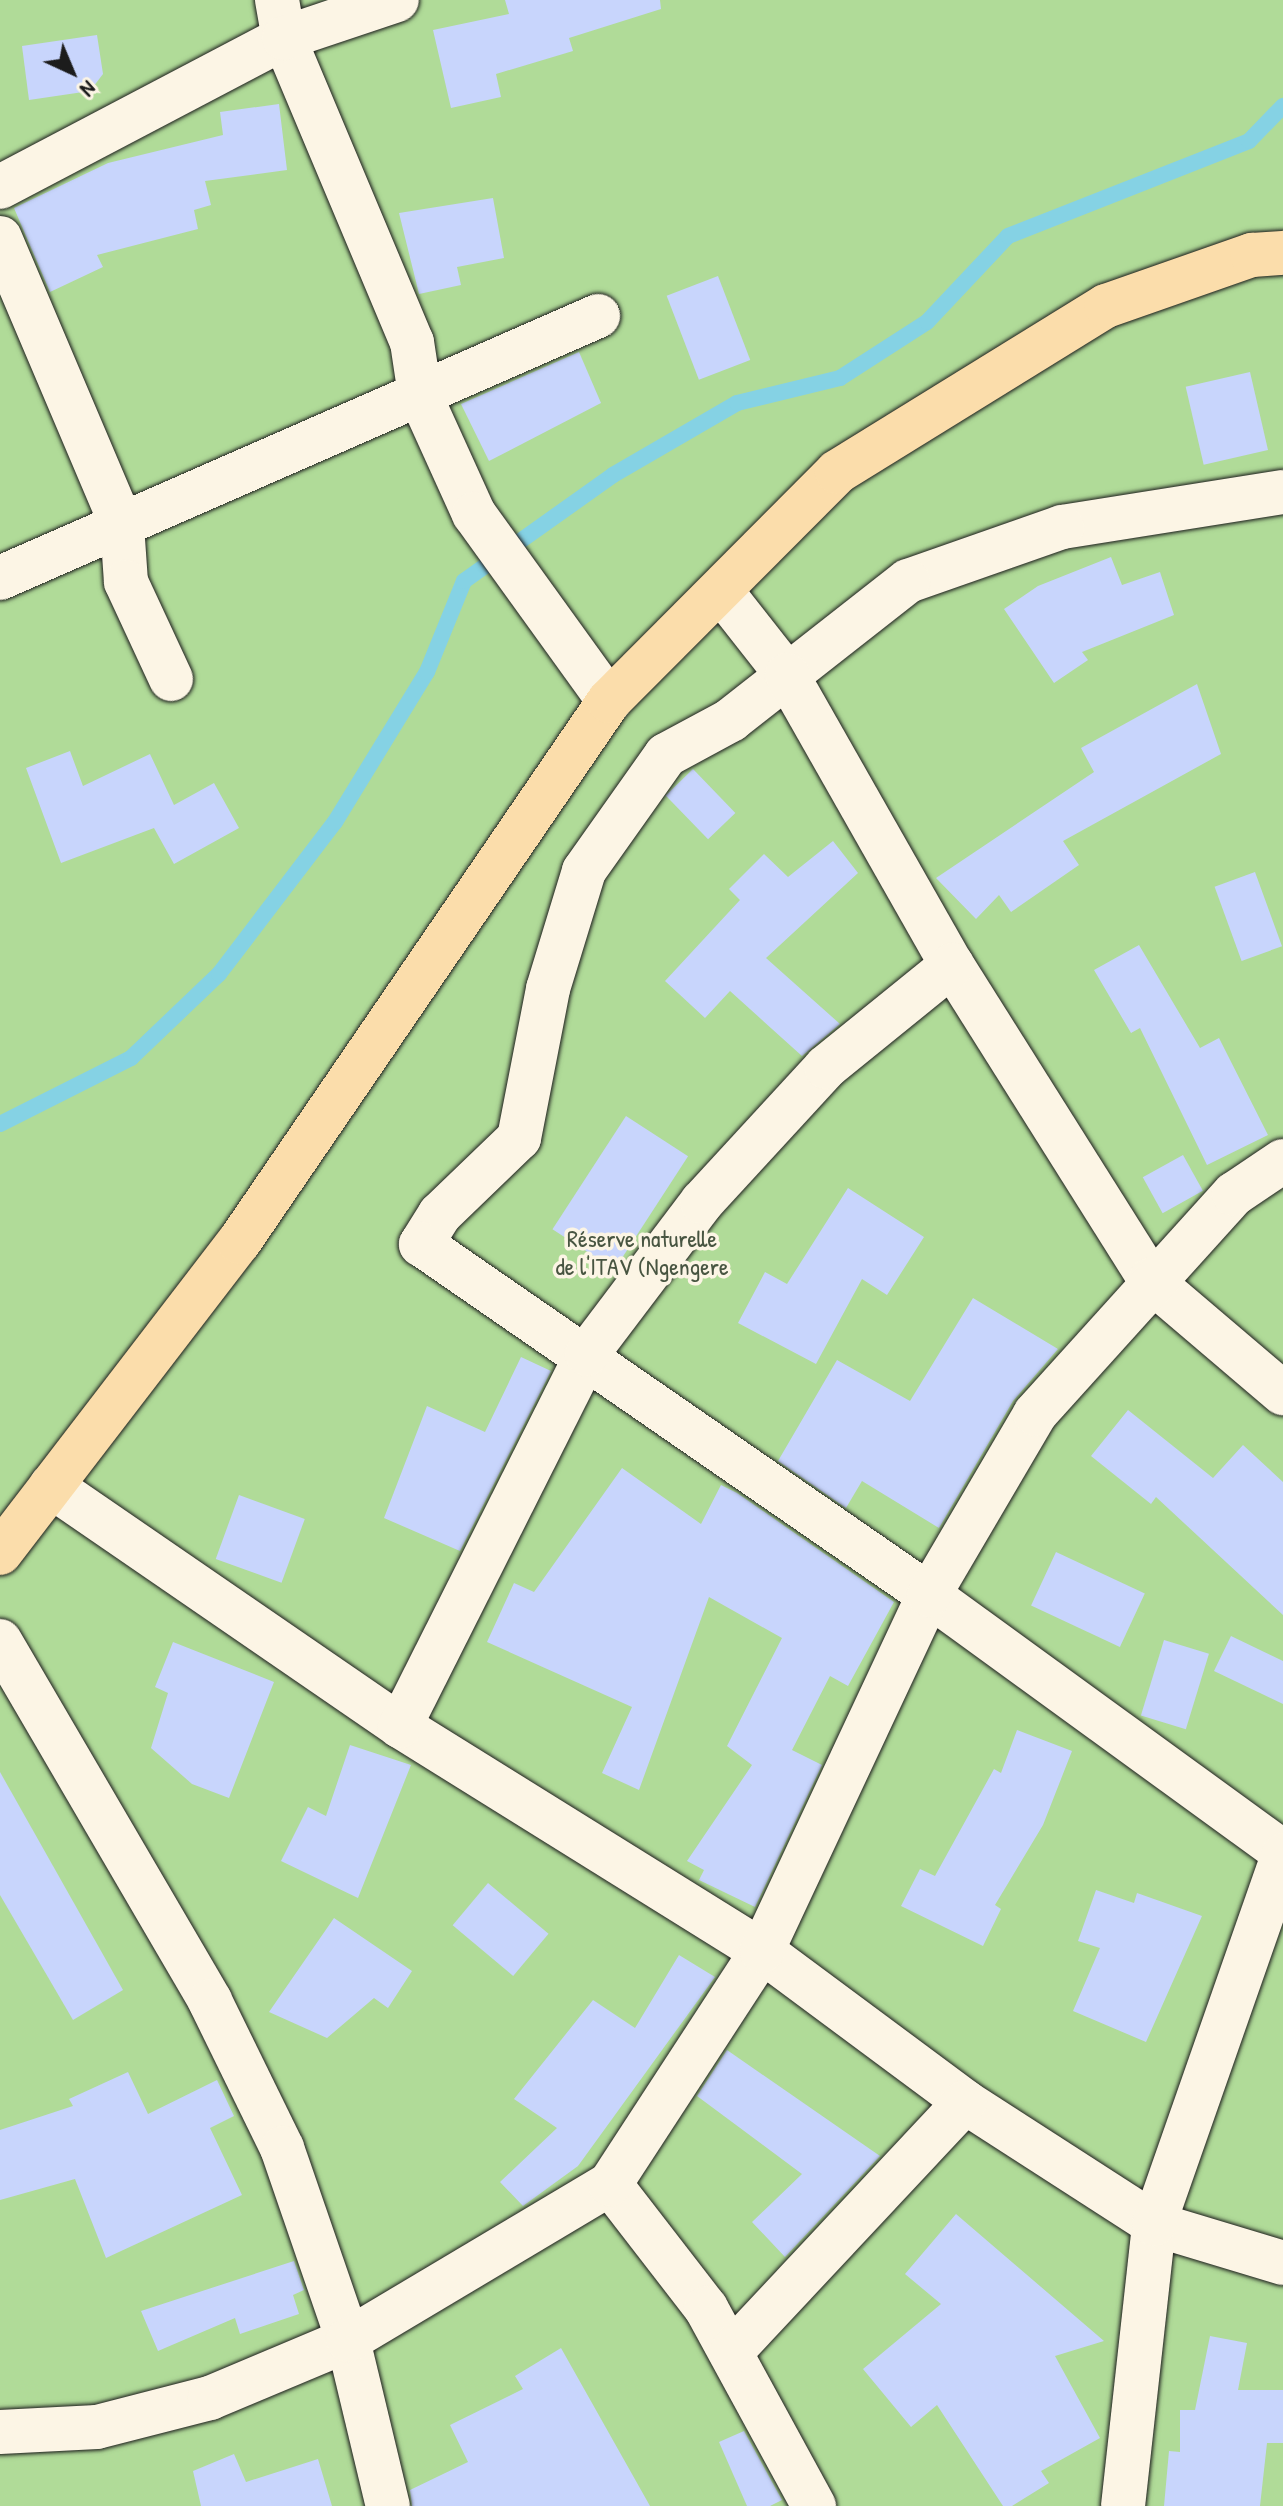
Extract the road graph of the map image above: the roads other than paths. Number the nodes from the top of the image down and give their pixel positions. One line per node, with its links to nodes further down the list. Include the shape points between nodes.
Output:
1 (397, 0): 2 (street)
2 (280, 19): 3 (street); 7 (street, via 412,342)
3 (0, 187)
4 (0, 238): 9 (street)
5 (1283, 253): 11 (highway, via 1252,255 1106,306 837,472)
6 (598, 316): 7 (street)
7 (420, 395): 9 (street); 14 (street, via 474,514)
8 (1283, 492): 12 (street, via 1062,527 908,581)
9 (122, 525): 10 (street); 13 (street, via 126,582)
10 (0, 578)
11 (721, 591): 12 (street); 14 (highway)
12 (787, 675): 15 (street); 18 (street, via 731,720 666,755 584,871 548,989 519,1138 440,1214 421,1244)
13 (171, 679)
14 (609, 701): 20 (highway, via 239,1242)
15 (952, 965): 17 (street); 18 (street, via 826,1067 702,1202)
16 (1283, 1161): 17 (street, via 1234,1194)
17 (1150, 1280): 19 (street); 22 (street, via 1035,1414)
18 (587, 1354): 22 (street); 24 (street)
19 (1283, 1393)
20 (51, 1486): 21 (highway); 24 (street)
21 (0, 1553)
22 (929, 1595): 25 (street); 26 (street)
23 (0, 1641): 31 (street, via 210,2001 282,2148)
24 (400, 1726): 26 (street)
25 (1283, 1853): 29 (street)
26 (762, 1951): 27 (street); 28 (street)
27 (965, 2102): 29 (street); 32 (street)
28 (610, 2184): 31 (street); 32 (street)
29 (1154, 2224): 30 (street); 36 (street)
30 (1283, 2263)
31 (348, 2340): 33 (street, via 210,2398 97,2427); 34 (street)
32 (731, 2352): 35 (street)
33 (0, 2432)
34 (388, 2506)
35 (814, 2506)
36 (1123, 2506)

